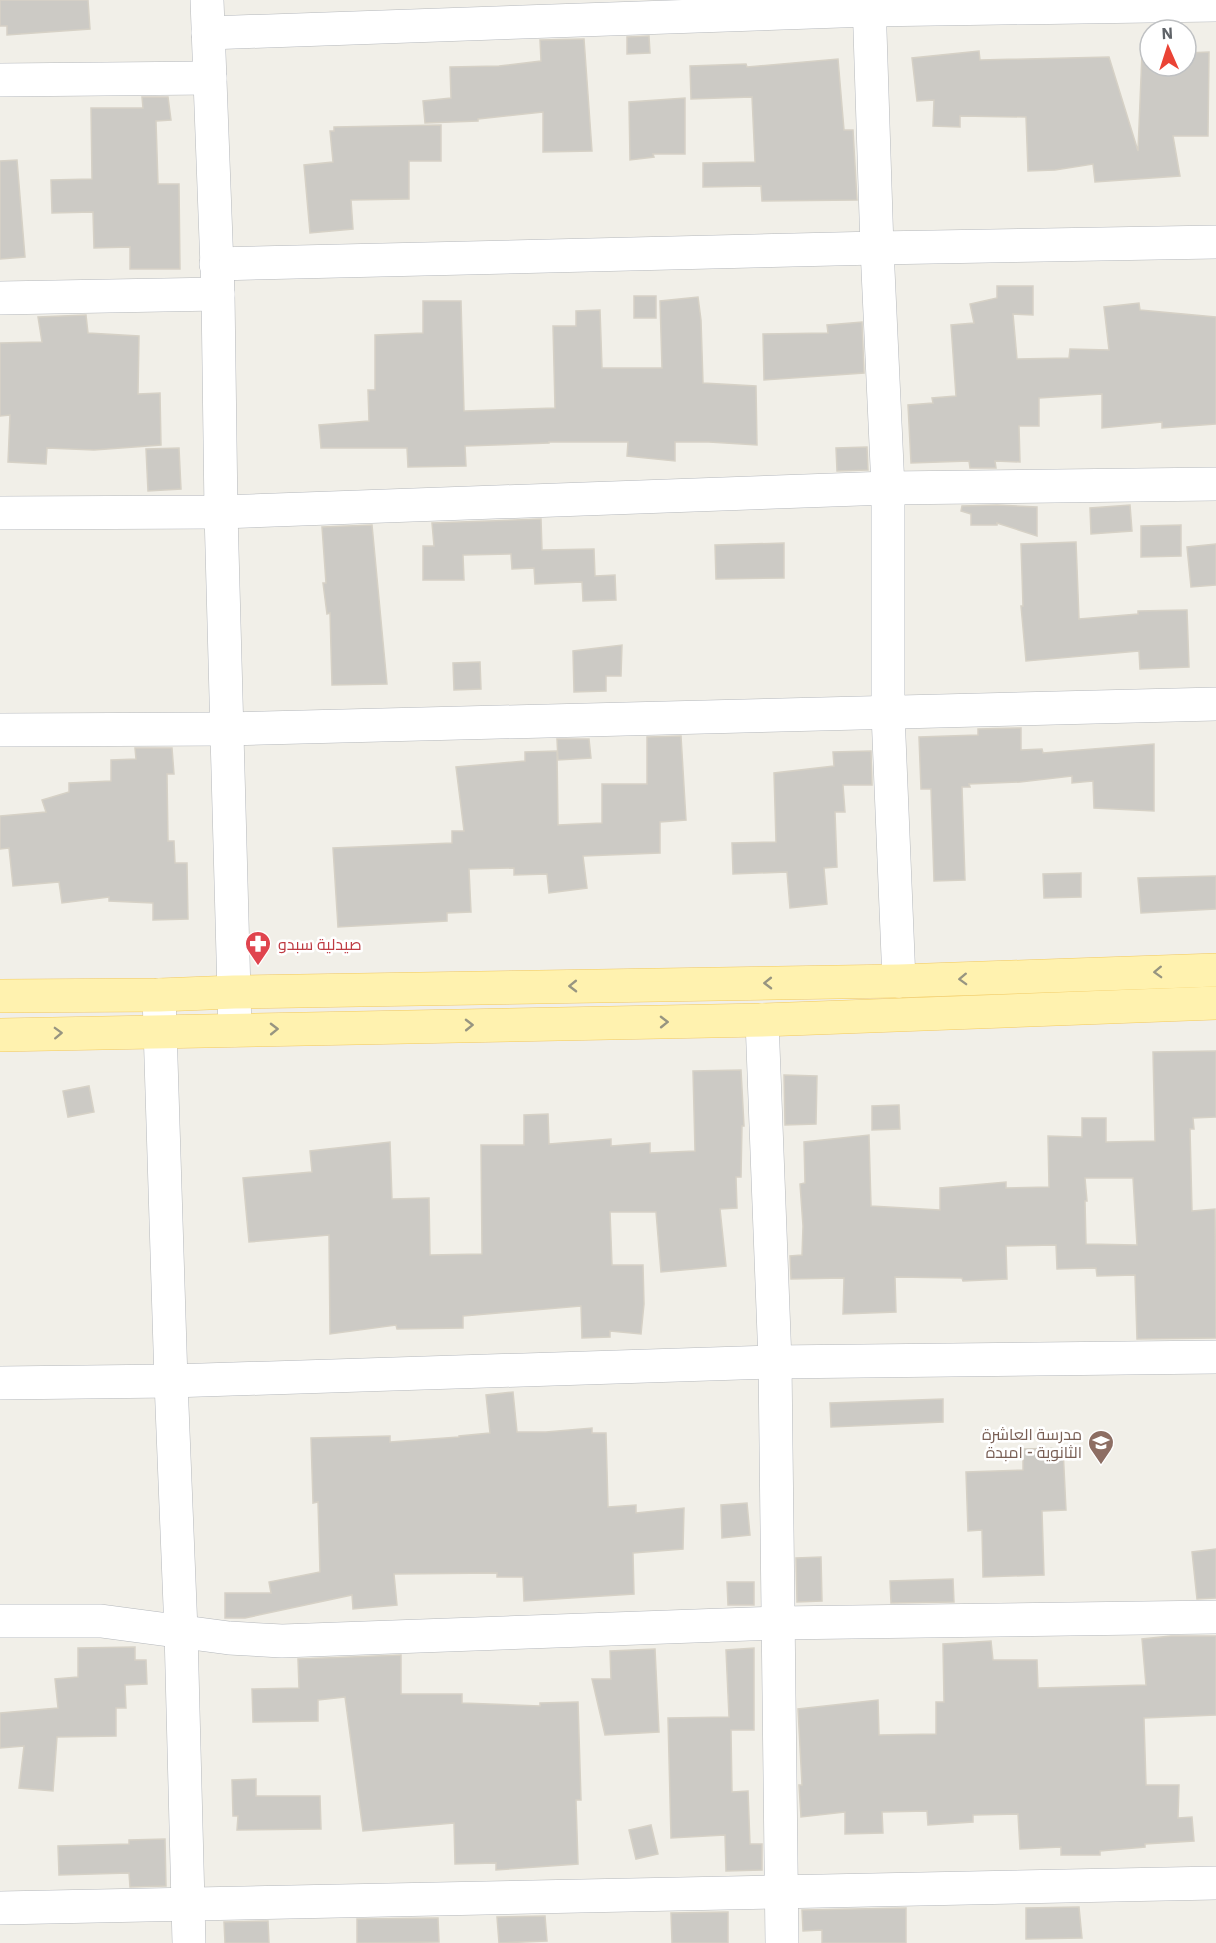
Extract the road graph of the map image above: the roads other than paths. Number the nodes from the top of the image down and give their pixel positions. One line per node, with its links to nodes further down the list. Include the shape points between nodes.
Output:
1 (207, 0): 4 (street)
2 (869, 5): 3 (street); 4 (street); 8 (street)
3 (1216, 5)
4 (207, 33): 5 (street)
5 (210, 78): 6 (street); 9 (street)
6 (0, 80)
7 (1216, 242): 8 (street)
8 (877, 248): 9 (street); 12 (street)
9 (217, 279): 10 (street); 13 (street)
10 (0, 298)
11 (1216, 484): 12 (street)
12 (888, 488): 13 (street); 16 (street)
13 (221, 512): 14 (street); 17 (street)
14 (0, 513)
15 (1216, 704): 16 (street)
16 (888, 713): 17 (street); 20 (street)
17 (227, 729): 18 (street); 21 (street)
18 (0, 730)
19 (1216, 970): 20 (main road, one-way to 20)
20 (899, 981): 21 (main road, one-way to 21)
21 (234, 992): 22 (main road); 26 (street)
22 (159, 995): 23 (main road); 27 (street)
23 (0, 996)
24 (1216, 1004): 25 (main road)
25 (762, 1020): 26 (main road, one-way to 25); 30 (street)
26 (234, 1030): 27 (main road)
27 (160, 1032): 28 (main road, one-way to 27); 31 (street)
28 (0, 1035)
29 (1216, 1357): 30 (street)
30 (775, 1362): 31 (street); 35 (street)
31 (171, 1381): 32 (street); 36 (street)
32 (0, 1383)
33 (1216, 1617): 35 (street)
34 (0, 1621): 36 (street, via 101,1621)
35 (779, 1623): 36 (street, via 282,1641); 38 (street)
36 (181, 1631): 39 (street)
37 (1216, 1883): 38 (street)
38 (780, 1891): 39 (street); 42 (street)
39 (187, 1904): 40 (street); 41 (street)
40 (0, 1908)
41 (189, 1943)
42 (782, 1943)

